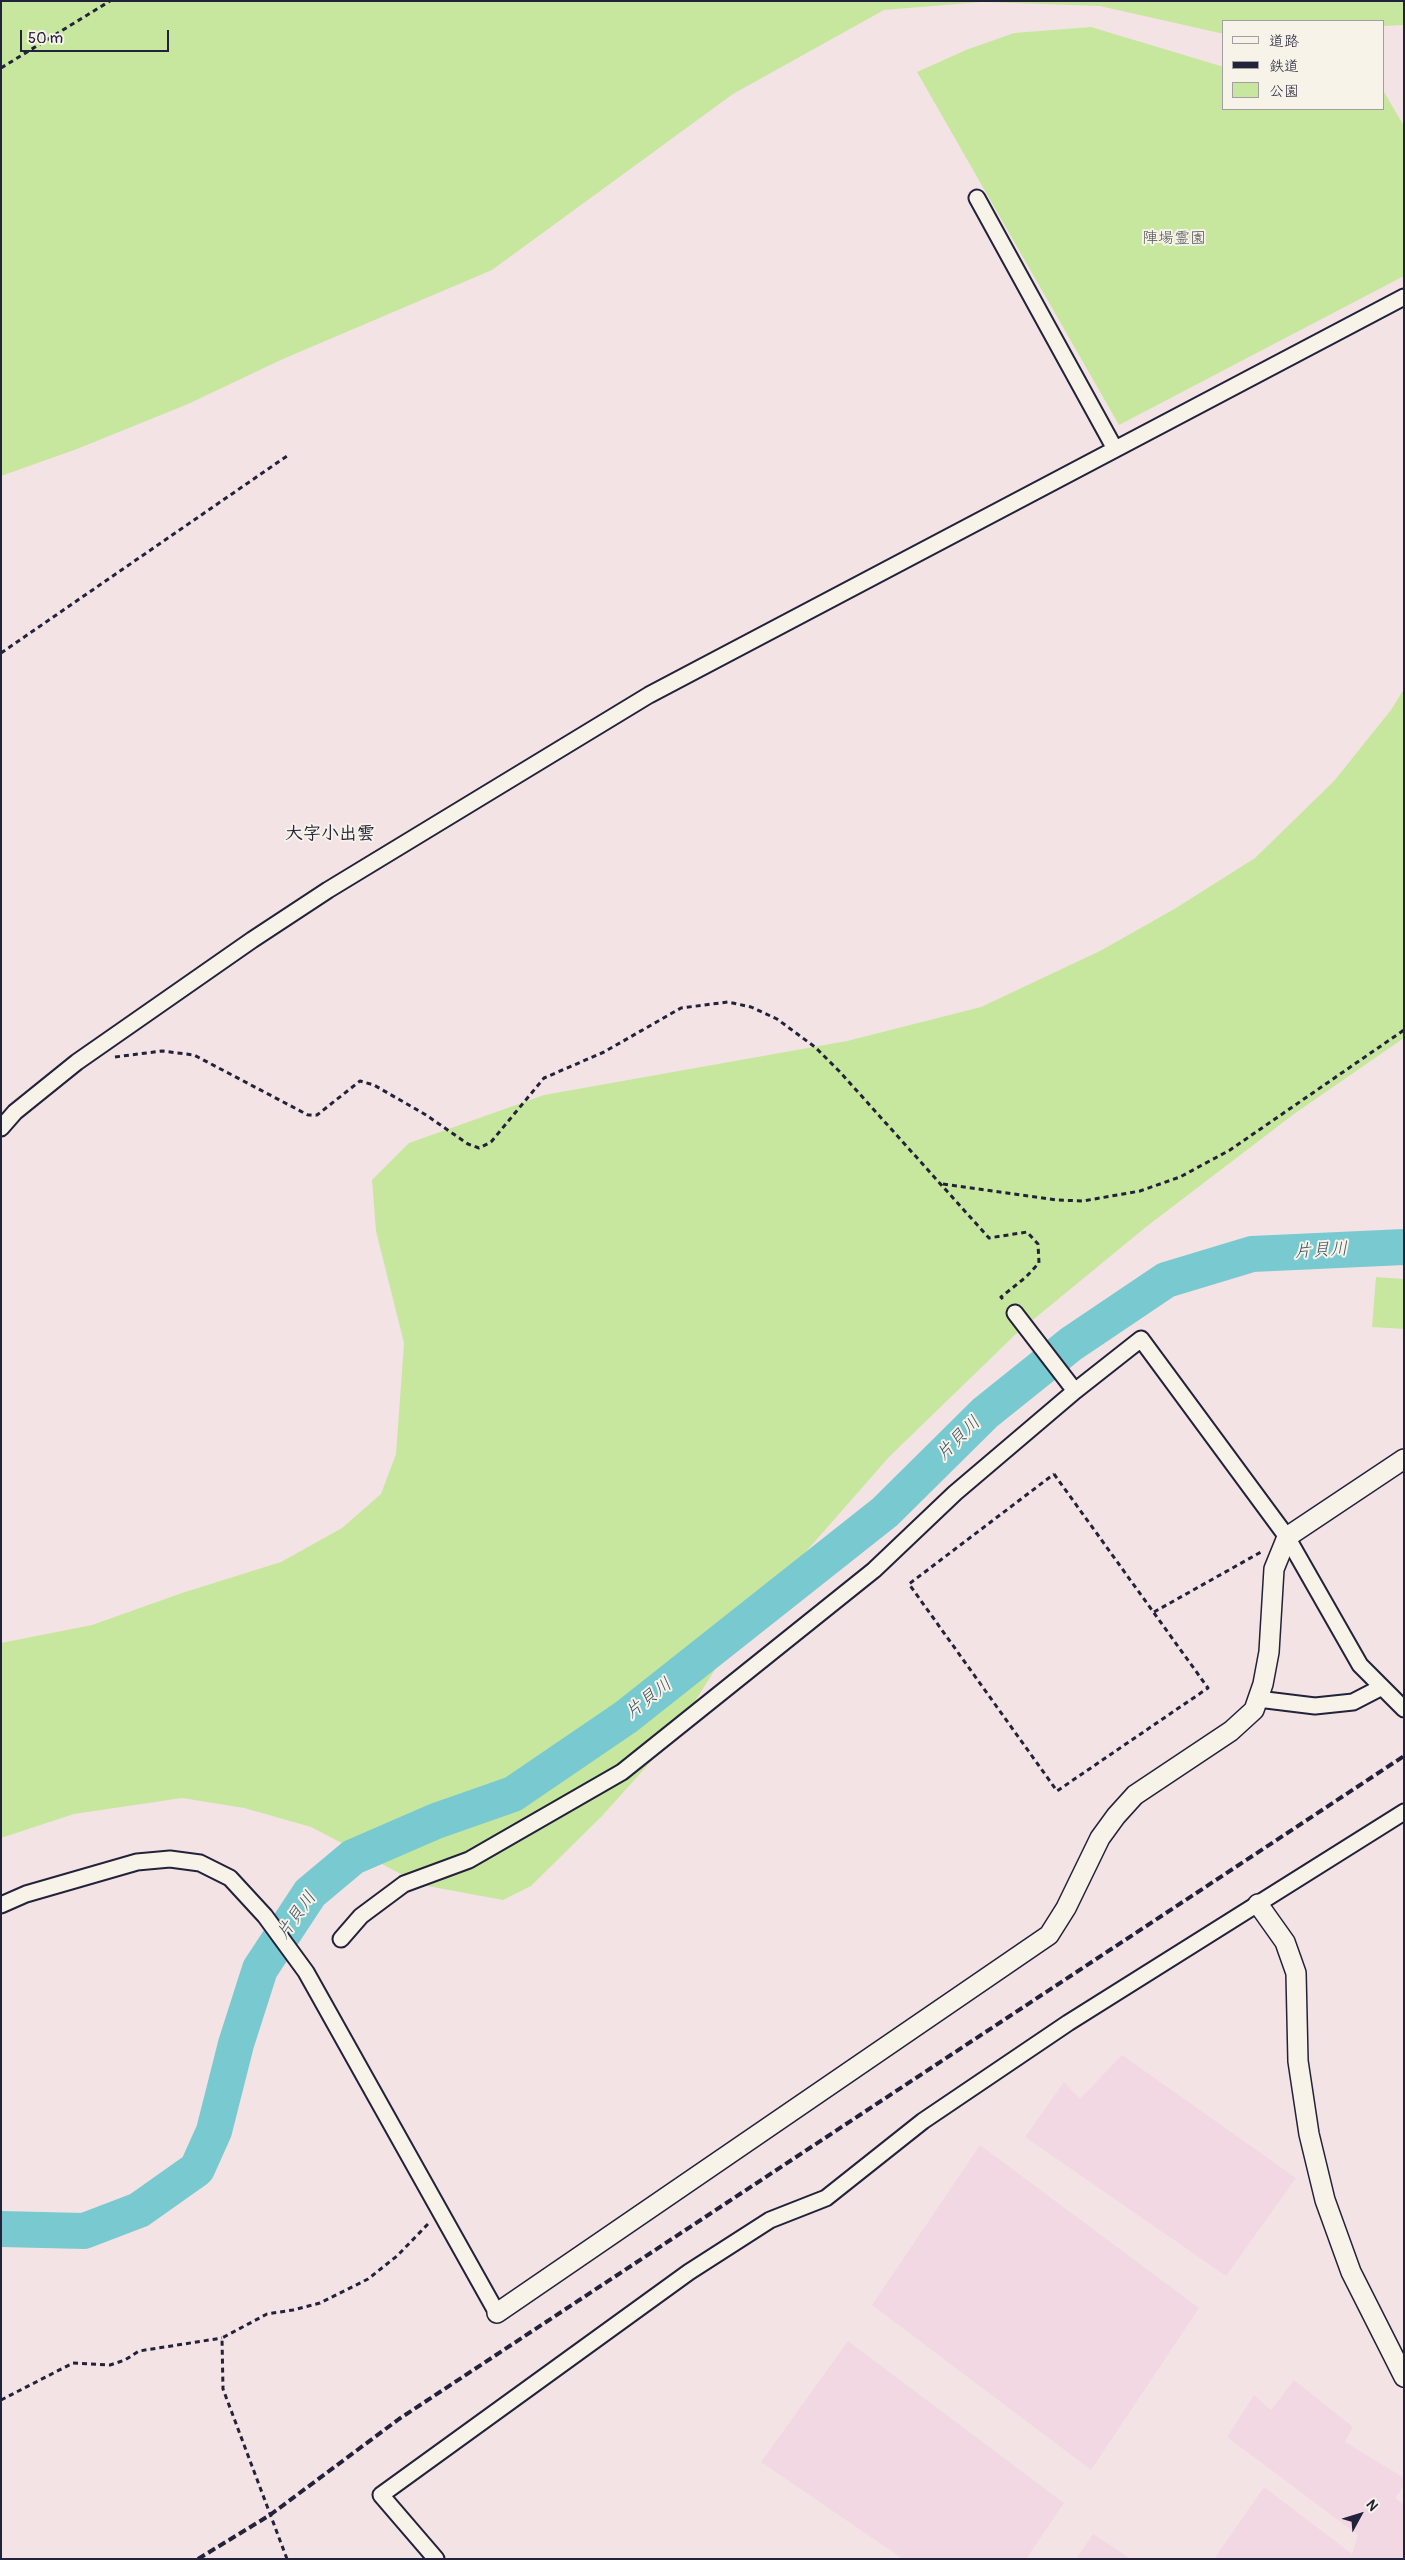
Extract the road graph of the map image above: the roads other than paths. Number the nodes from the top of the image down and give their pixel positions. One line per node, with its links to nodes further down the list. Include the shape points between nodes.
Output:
1 (977, 198): 3 (street)
2 (1404, 297): 3 (street)
3 (1115, 449): 4 (street, via 649,695 328,890 77,1062 15,1112)
4 (1, 1128)
5 (1014, 1313): 6 (street)
6 (1075, 1390): 8 (street, via 1142,1339); 15 (street, via 954,1493 874,1570 622,1772 469,1860 404,1884 361,1916)
7 (1404, 1459): 8 (street)
8 (1287, 1537): 9 (street, via 1360,1665); 10 (street, via 1274,1569 1269,1652)
9 (1382, 1687): 10 (street, via 1353,1702 1315,1706); 11 (street)
10 (1258, 1699): 16 (street, via 1254,1710 1231,1731 1135,1794 1100,1838 1049,1935)
11 (1404, 1709)
12 (1404, 1812): 13 (street)
13 (1258, 1904): 17 (street, via 1284,1942 1296,1973 1298,2062 1309,2134 1325,2200 1351,2272); 18 (street, via 1068,2023 947,2105 826,2198 770,2220 689,2272 381,2495)
14 (1, 1905): 16 (street, via 26,1894 136,1862 170,1859 200,1863 230,1878 265,1916 306,1972)
15 (341, 1939)
16 (497, 2313)
17 (1404, 2377)
18 (436, 2559)

